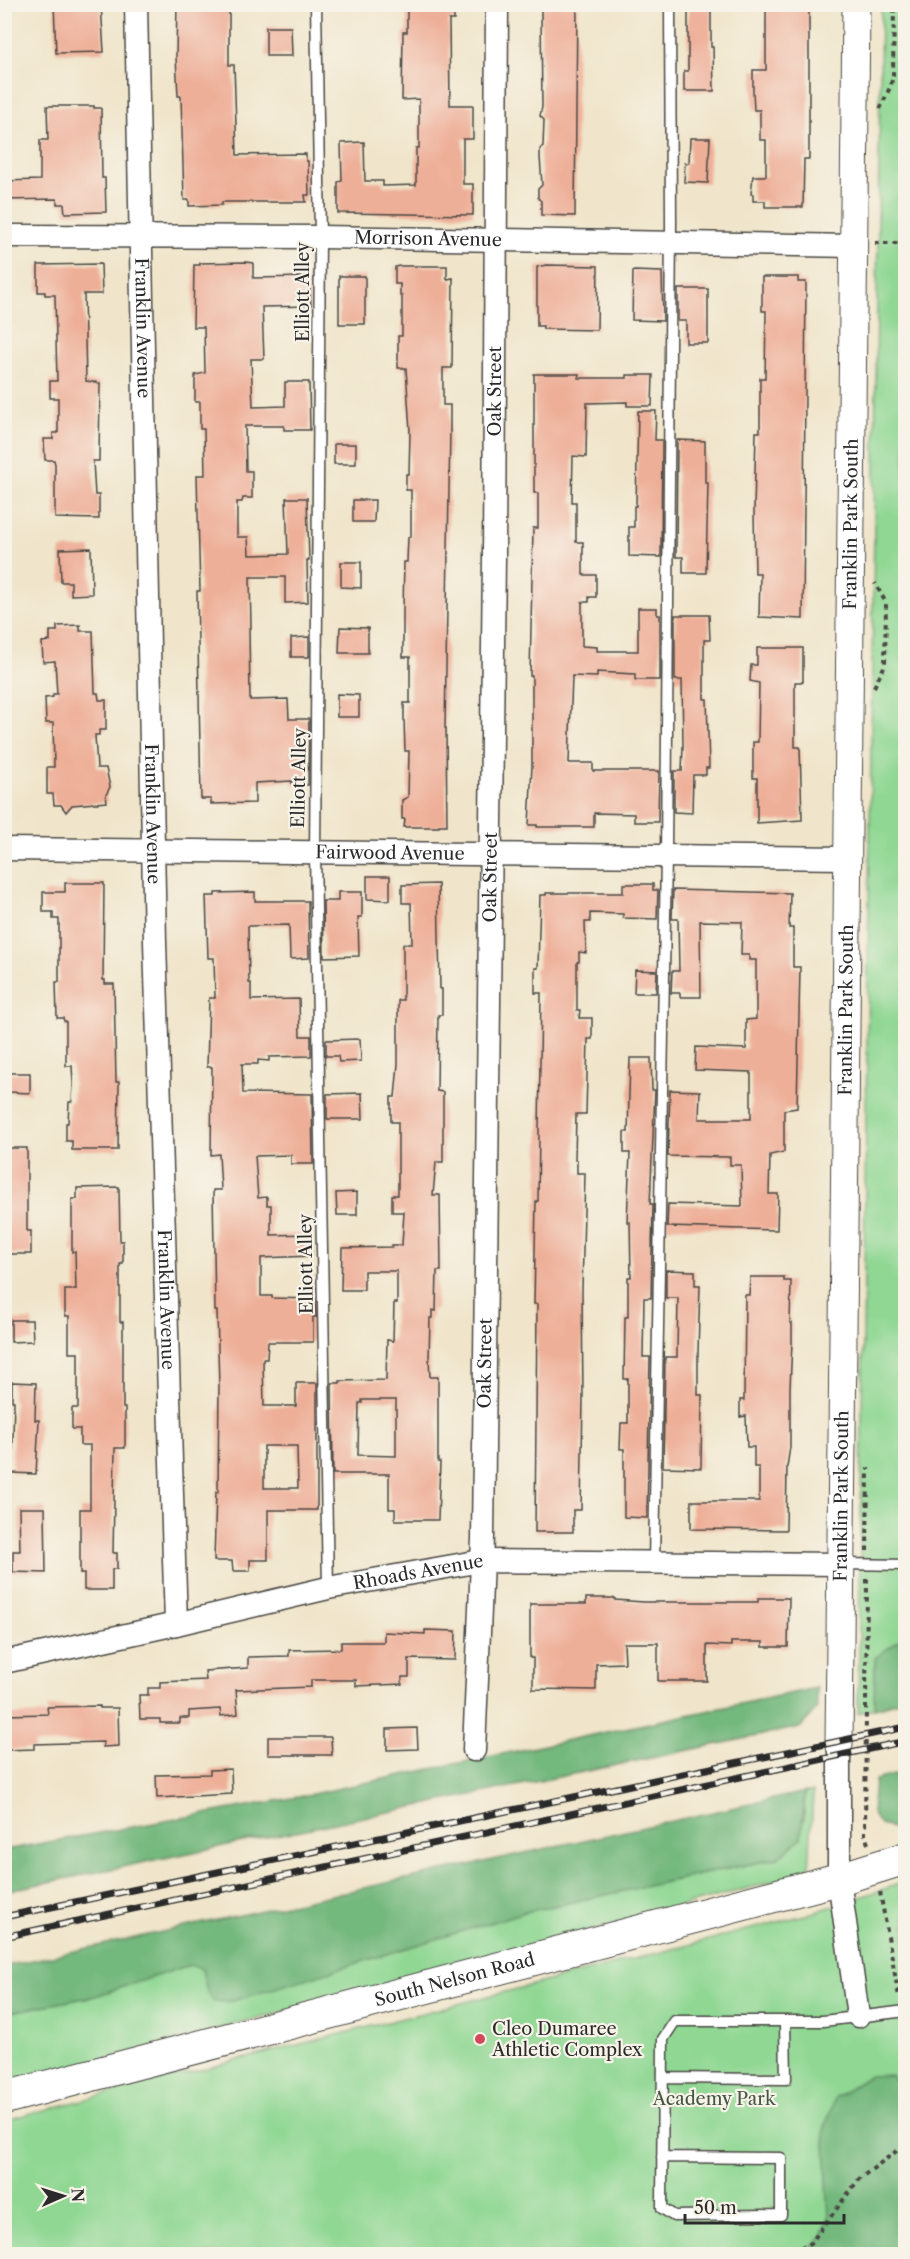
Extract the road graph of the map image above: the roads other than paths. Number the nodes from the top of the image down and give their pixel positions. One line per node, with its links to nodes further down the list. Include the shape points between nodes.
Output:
1 (136, 4): 7 (street, Franklin Avenue)
2 (316, 4): 8 (lane, Elliott Alley)
3 (497, 4): 9 (street, Oak Street)
4 (670, 4): 10 (lane)
5 (856, 4): 11 (street, Franklin Park South)
6 (4, 236): 7 (street, Morrison Avenue)
7 (141, 237): 8 (street, Morrison Avenue); 13 (street, Franklin Avenue)
8 (320, 237): 9 (street, Morrison Avenue); 14 (lane, Elliott Alley)
9 (497, 240): 10 (street, Morrison Avenue); 15 (street, Oak Street)
10 (671, 242): 11 (street, Morrison Avenue); 16 (lane)
11 (869, 245): 17 (street, Franklin Park South)
12 (4, 849): 13 (street, Fairwood Avenue)
13 (154, 851): 14 (street, Fairwood Avenue); 23 (street, Franklin Avenue)
14 (315, 853): 15 (street, Fairwood Avenue); 22 (lane, Elliott Alley)
15 (491, 854): 16 (street, Fairwood Avenue); 18 (street, Oak Street)
16 (666, 856): 17 (street, Fairwood Avenue); 19 (lane)
17 (848, 858): 20 (street, Franklin Park South)
18 (481, 1561): 19 (street, Rhoads Avenue); 22 (street, Rhoads Avenue); 26 (street, Oak Street)
19 (654, 1563): 20 (street, Rhoads Avenue)
20 (854, 1564): 21 (lane); 25 (street, Franklin Park South)
21 (906, 1565)
22 (328, 1588): 23 (street, Rhoads Avenue)
23 (176, 1624): 24 (street, Rhoads Avenue)
24 (4, 1662)
25 (839, 1744): 28 (street, Franklin Park South)
26 (474, 1750)
27 (906, 1858): 28 (main road, South Nelson Road)
28 (839, 1879): 30 (street, Franklin Park South); 33 (main road, South Nelson Road)
29 (904, 2011): 30 (lane)
30 (858, 2016): 31 (lane)
31 (785, 2021): 32 (lane, via 675,2021 663,2039); 32 (lane, via 786,2079)
32 (663, 2078): 34 (lane)
33 (4, 2098)
34 (662, 2157): 34 (lane, via 662,2208 674,2216 781,2214 781,2158)

